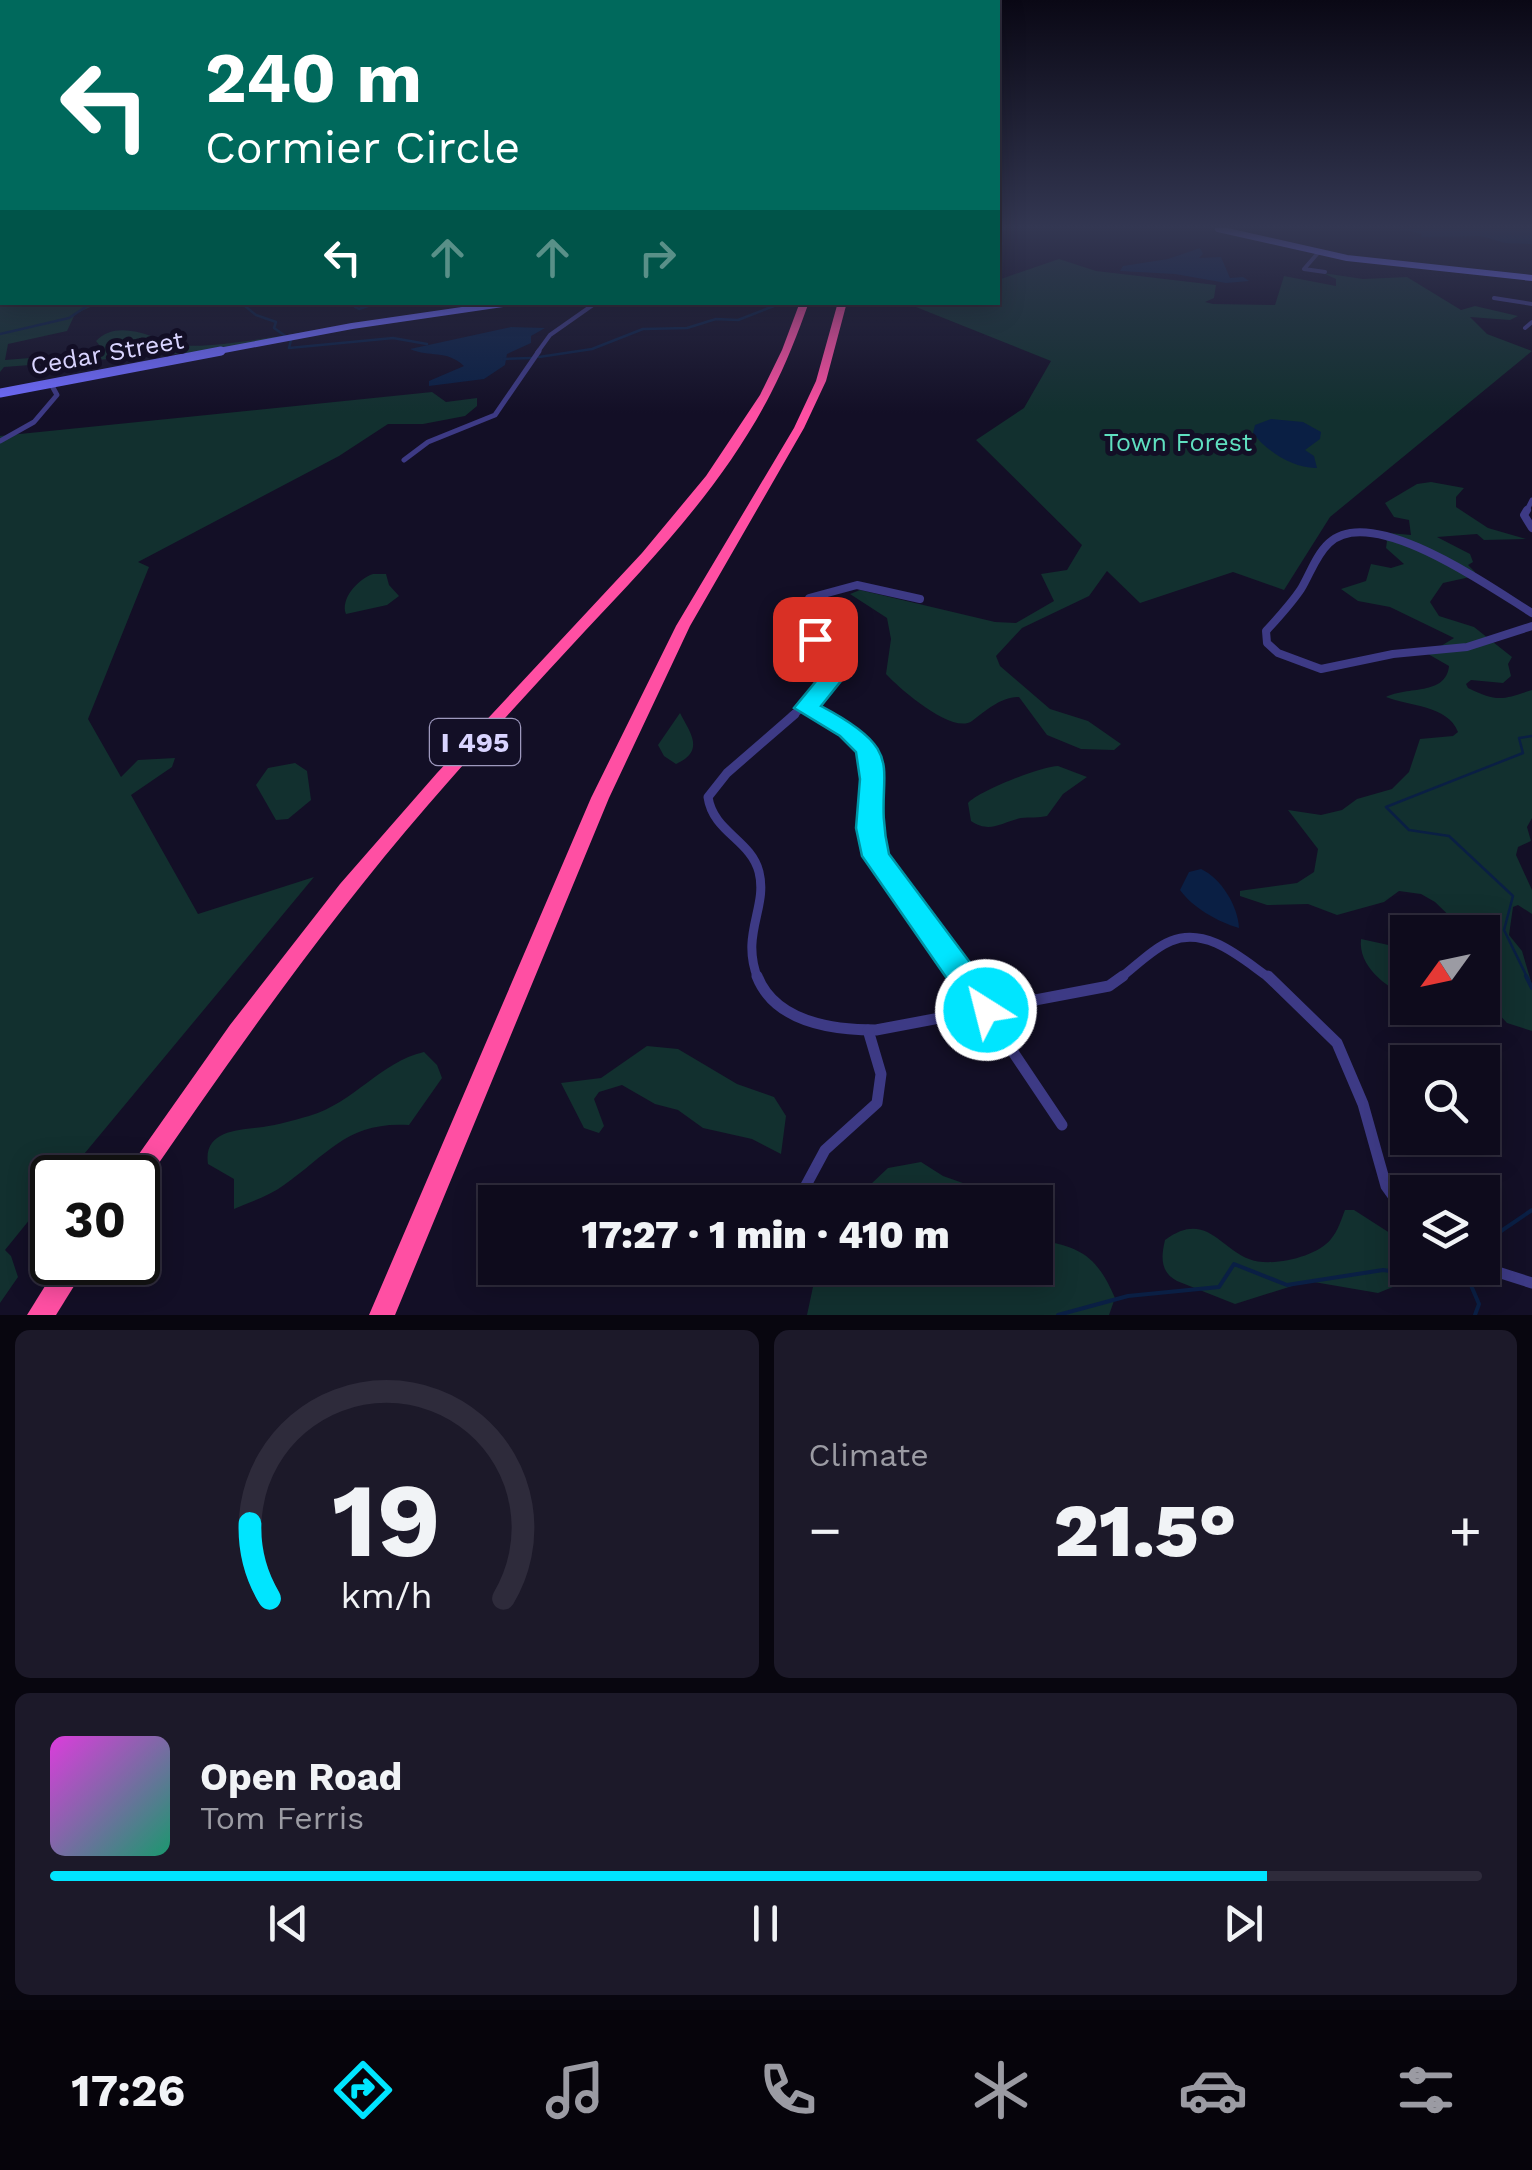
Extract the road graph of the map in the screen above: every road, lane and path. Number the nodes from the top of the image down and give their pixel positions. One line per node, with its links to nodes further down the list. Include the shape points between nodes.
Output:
1 (1494, 298): 2 (street)
2 (1532, 304)
3 (497, 305): 11 (main road, Cedar Street)
4 (594, 305): 14 (street, via 553,332 496,414 428,442)
5 (796, 305): 9 (highway)
6 (803, 305): 9 (highway, I 495)
7 (840, 305): 31 (highway, via 822,381 682,626 600,798)
8 (1532, 322): 10 (street)
9 (797, 327): 24 (highway, I 495, via 761,404 706,486 421,802 246,1022)
10 (1525, 328)
11 (51, 384): 12 (main road, Cedar Street); 13 (street, via 57,394 34,422)
12 (0, 393)
13 (0, 441)
14 (404, 460)
15 (1532, 500): 16 (street, via 1524,515)
16 (1532, 528)
17 (920, 599): 20 (street, via 857,585 809,598 804,614 829,681)
18 (1532, 613): 19 (street, via 1410,544 1358,533 1328,544 1266,632 1278,654 1321,669 1468,647)
19 (1532, 626)
20 (806, 708): 21 (street, via 868,749 876,856); 22 (street, via 727,774 707,803 760,872 750,949 763,988 788,1012 819,1027)
21 (986, 1010): 22 (street); 23 (street); 26 (street, via 1109,986 1171,941 1197,937 1220,944 1282,986 1337,1043)
22 (868, 1030): 25 (street, via 881,1074 878,1103 824,1150)
23 (1062, 1124)
24 (151, 1155)
25 (805, 1185)
26 (1390, 1192)
27 (1500, 1273): 28 (street)
28 (1532, 1283)
29 (60, 1285): 30 (highway)
30 (40, 1315)
31 (382, 1315)

